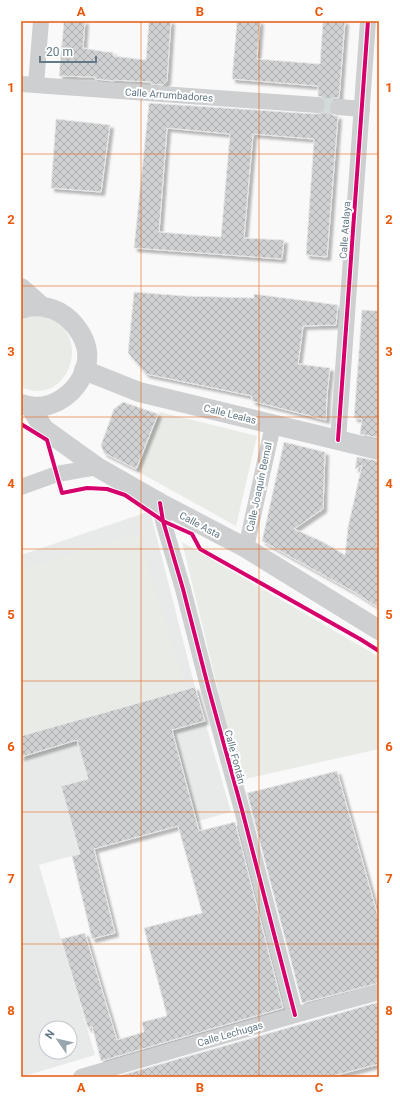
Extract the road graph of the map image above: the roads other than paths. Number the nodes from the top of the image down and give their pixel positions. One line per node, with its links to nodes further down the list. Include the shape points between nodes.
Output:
1 (41, 21): 3 (street)
2 (368, 21): 6 (street, Calle Atalaya)
3 (29, 84): 4 (street, Calle Arrumbadores)
4 (317, 106)
5 (338, 107): 6 (street)
6 (362, 109): 12 (street, Calle Atalaya)
7 (21, 288): 8 (street)
8 (30, 307): 9 (street, via 51,308 65,315 75,325 86,348 87,360)
9 (84, 370): 10 (street, via 76,385 56,403); 11 (street, Calle Lealas, via 139,392)
10 (26, 406): 14 (street, Calle Asta, via 44,429)
11 (273, 425): 12 (street, Calle Lealas); 17 (street, Calle Joaquín Bernal)
12 (338, 440): 13 (street, Calle Lealas)
13 (379, 450)
14 (97, 467): 15 (street, via 57,474); 16 (street, Calle Asta)
15 (21, 487)
16 (160, 503): 17 (street, Calle Asta); 20 (street, Calle Fontán)
17 (246, 548): 18 (street, Calle Asta)
18 (379, 630)
19 (379, 992): 20 (street, Calle Lechugas)
20 (295, 1015): 21 (street, Calle Lechugas)
21 (81, 1077)

